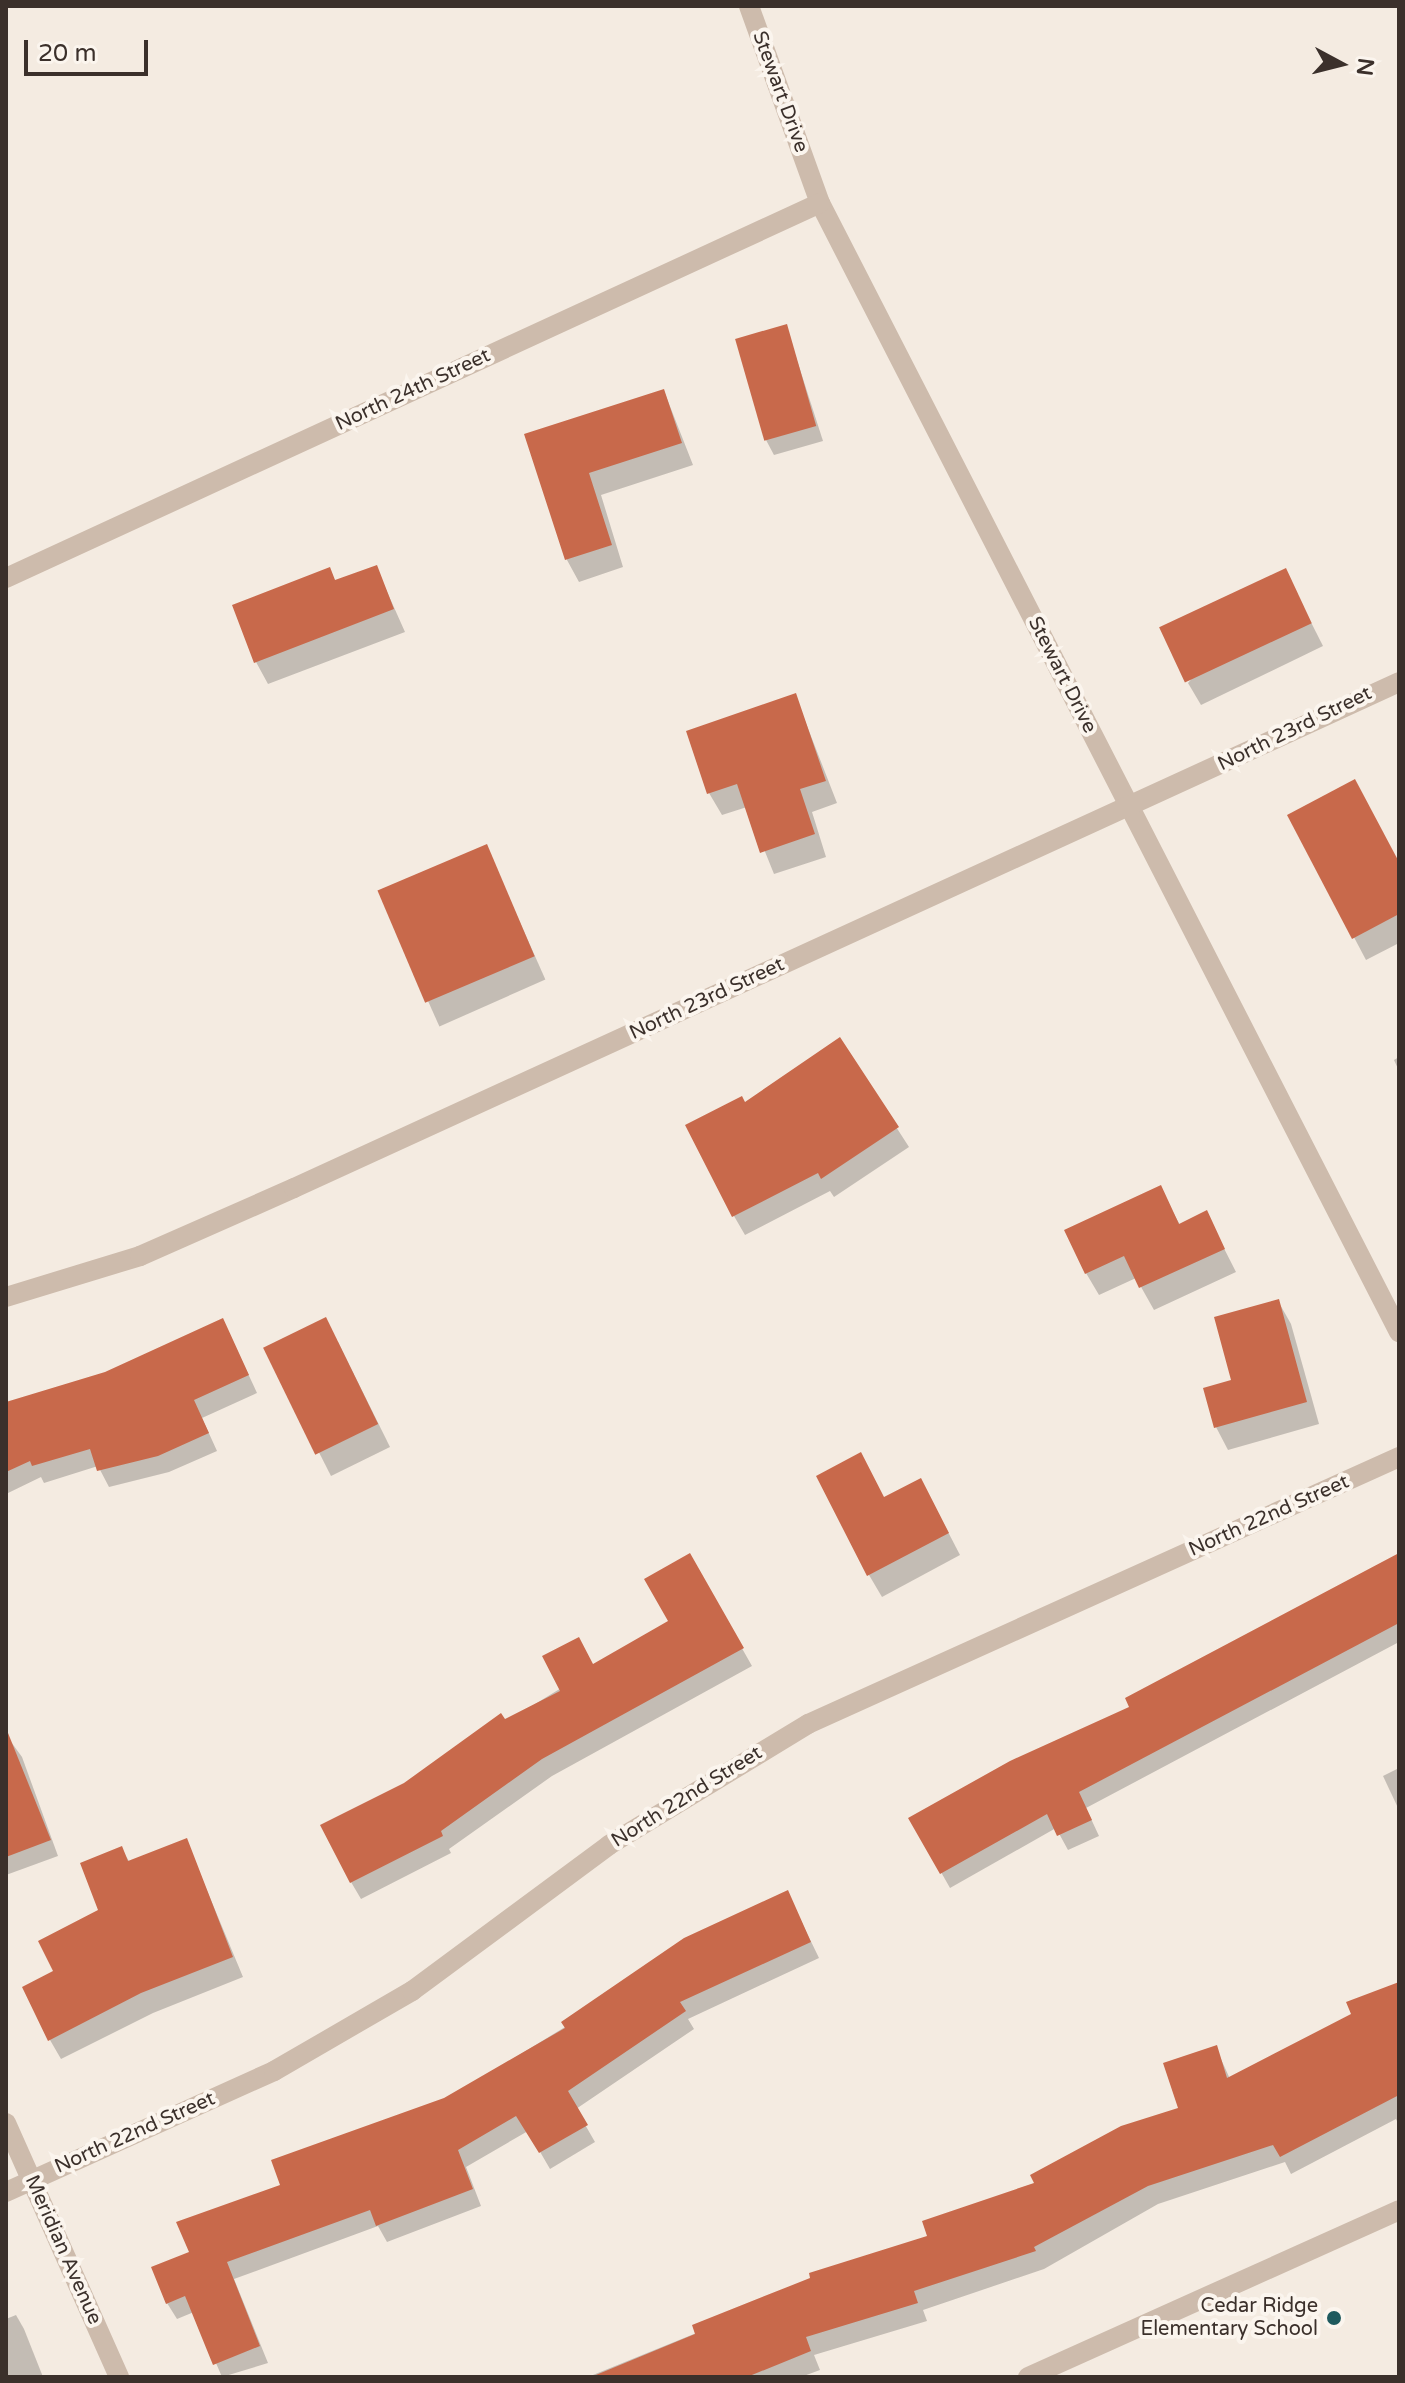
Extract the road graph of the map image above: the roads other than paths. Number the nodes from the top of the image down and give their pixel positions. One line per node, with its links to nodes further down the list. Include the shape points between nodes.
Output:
1 (749, 6): 2 (street, Stewart Drive)
2 (820, 203): 3 (street, North 24th Street); 5 (street, Stewart Drive)
3 (6, 578)
4 (1399, 682): 5 (street, North 23rd Street)
5 (1129, 807): 6 (street, North 23rd Street, via 140,1256); 7 (street, Stewart Drive)
6 (6, 1297)
7 (1399, 1332)
8 (1399, 1457): 10 (street, North 22nd Street, via 808,1724 609,1845 412,1991 274,2071)
9 (6, 2123): 10 (street, Meridian Avenue)
10 (32, 2180): 11 (street, North 22nd Street); 13 (street, Meridian Avenue)
11 (6, 2192)
12 (1399, 2210): 14 (street)
13 (119, 2377)
14 (1028, 2377)

